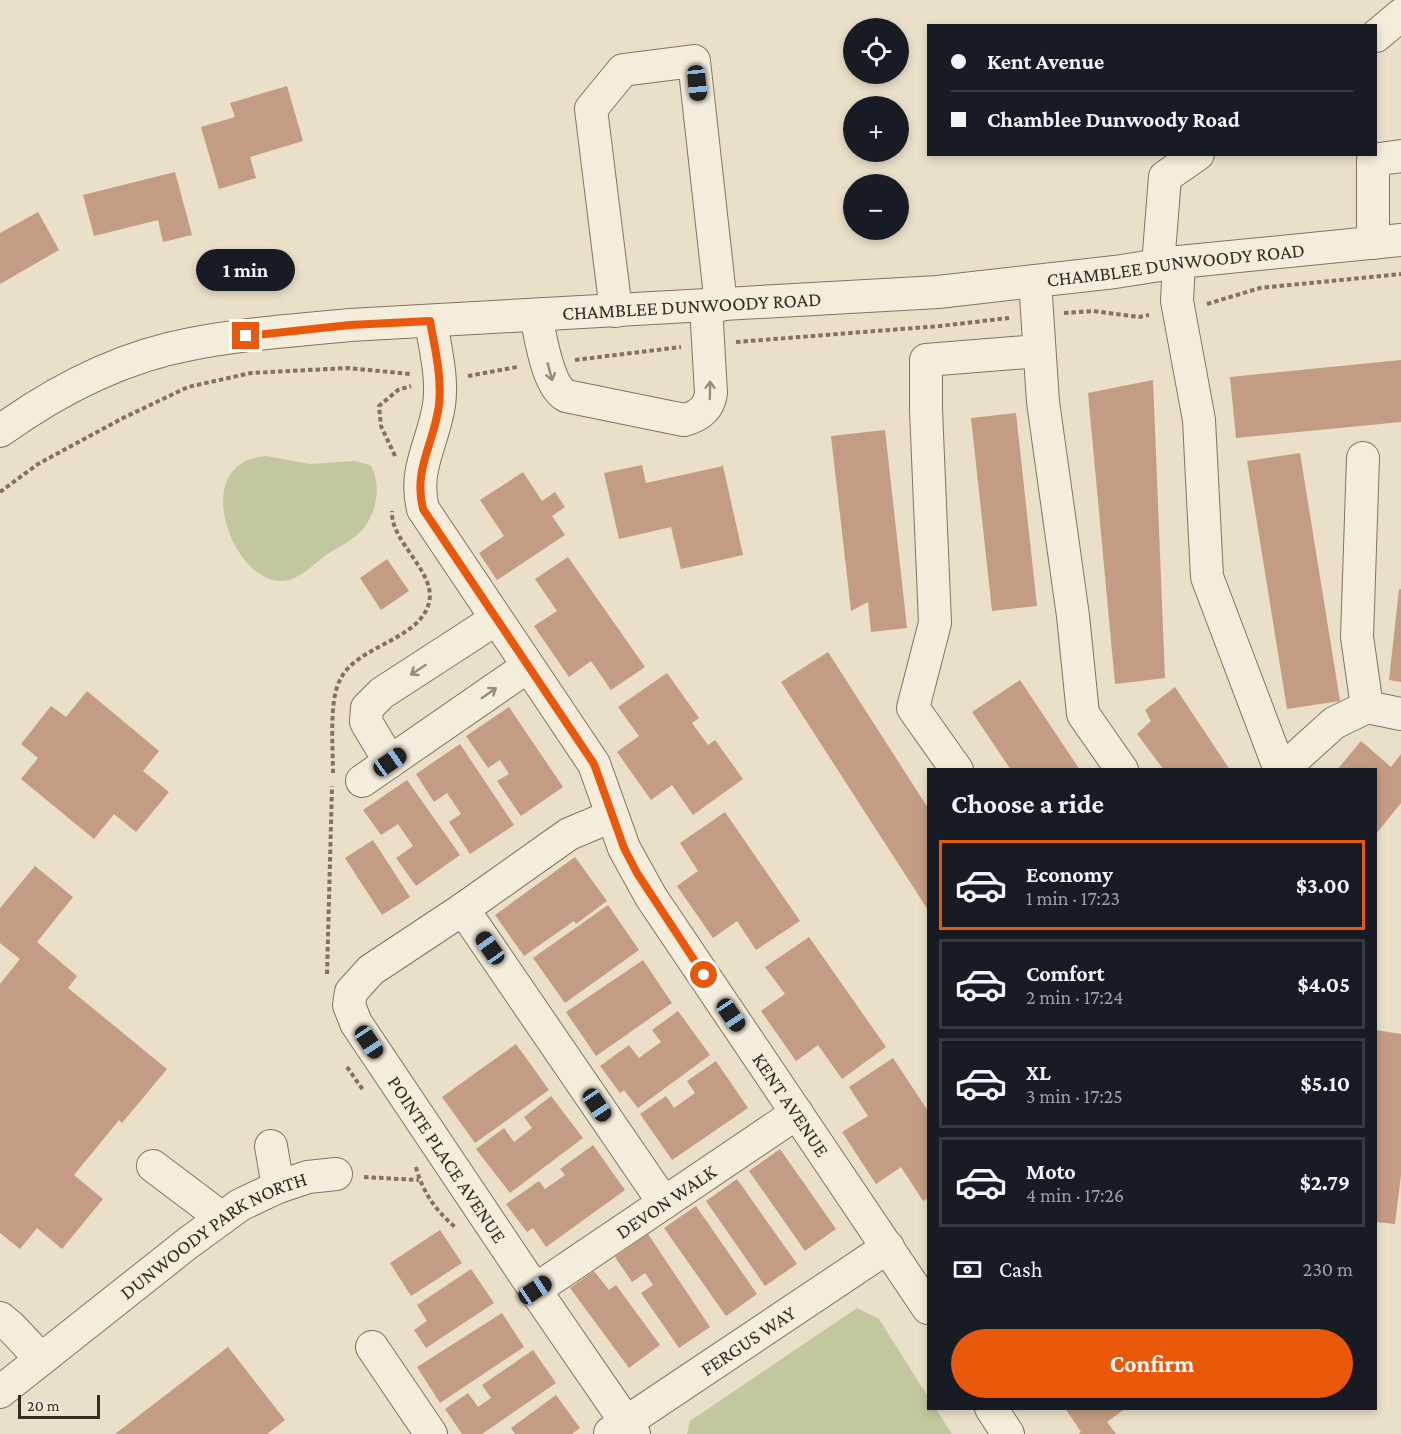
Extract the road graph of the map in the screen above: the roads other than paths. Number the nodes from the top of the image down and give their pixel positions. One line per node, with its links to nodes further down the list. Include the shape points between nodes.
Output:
1 (1401, 15): 2 (street)
2 (1377, 35)
3 (1195, 156): 6 (street, via 1165,177)
4 (1401, 156): 5 (street, via 1373,160)
5 (1387, 241): 6 (street, CHAMBLEE DUNWOODY ROAD)
6 (1168, 263): 7 (street, CHAMBLEE DUNWOODY ROAD); 22 (street, via 1199,420 1207,577)
7 (1035, 281): 8 (street, CHAMBLEE DUNWOODY ROAD, via 938,292); 12 (street)
8 (713, 305): 9 (street, CHAMBLEE DUNWOODY ROAD); 9 (street, via 694,60 623,70 591,109); 10 (street, one-way to 8, via 553,382 561,393 684,420 695,417 710,402)
9 (616, 311): 10 (street, CHAMBLEE DUNWOODY ROAD)
10 (536, 316): 11 (street, CHAMBLEE DUNWOODY ROAD)
11 (430, 321): 13 (street, CHAMBLEE DUNWOODY ROAD, via 265,333 153,353 63,390); 15 (street, KENT AVENUE, via 440,377 438,412 418,492 423,509)
12 (1039, 351): 20 (street, via 926,360 935,623 913,708); 21 (street, via 1083,714)
13 (0, 431)
14 (1363, 458): 17 (street, via 1357,637)
15 (496, 620): 16 (street, KENT AVENUE); 19 (street, one-way to 19, via 382,693 367,708 366,722)
16 (527, 667): 19 (street, one-way to 16); 25 (street, KENT AVENUE, via 594,764)
17 (1367, 707): 18 (street); 23 (street, via 1334,723)
18 (1401, 714)
19 (390, 762): 24 (street)
20 (956, 768)
21 (1121, 768)
22 (1280, 768)
23 (1283, 768)
24 (362, 781)
25 (612, 816): 26 (street, POINTE PLACE AVENUE, via 569,834); 27 (street, KENT AVENUE, via 624,848 651,897)
26 (463, 909): 32 (street); 35 (street, POINTE PLACE AVENUE, via 371,970 351,992 349,1005 356,1023)
27 (797, 1113): 32 (street, DEVON WALK); 34 (street, KENT AVENUE)
28 (271, 1146): 31 (street)
29 (153, 1167): 33 (street)
30 (336, 1174): 31 (street, DUNWOODY PARK NORTH)
31 (278, 1187): 33 (street, DUNWOODY PARK NORTH)
32 (664, 1203): 35 (street, DEVON WALK)
33 (222, 1218): 39 (street, DUNWOODY PARK NORTH)
34 (888, 1247): 36 (street, KENT AVENUE); 42 (street, FERGUS WAY)
35 (535, 1290): 42 (street, POINTE PLACE AVENUE)
36 (927, 1306)
37 (0, 1318): 39 (street)
38 (372, 1347): 43 (street)
39 (41, 1359): 40 (street, DUNWOODY PARK NORTH)
40 (0, 1392)
41 (992, 1410): 44 (street)
42 (623, 1430)
43 (431, 1434)
44 (1008, 1434)

